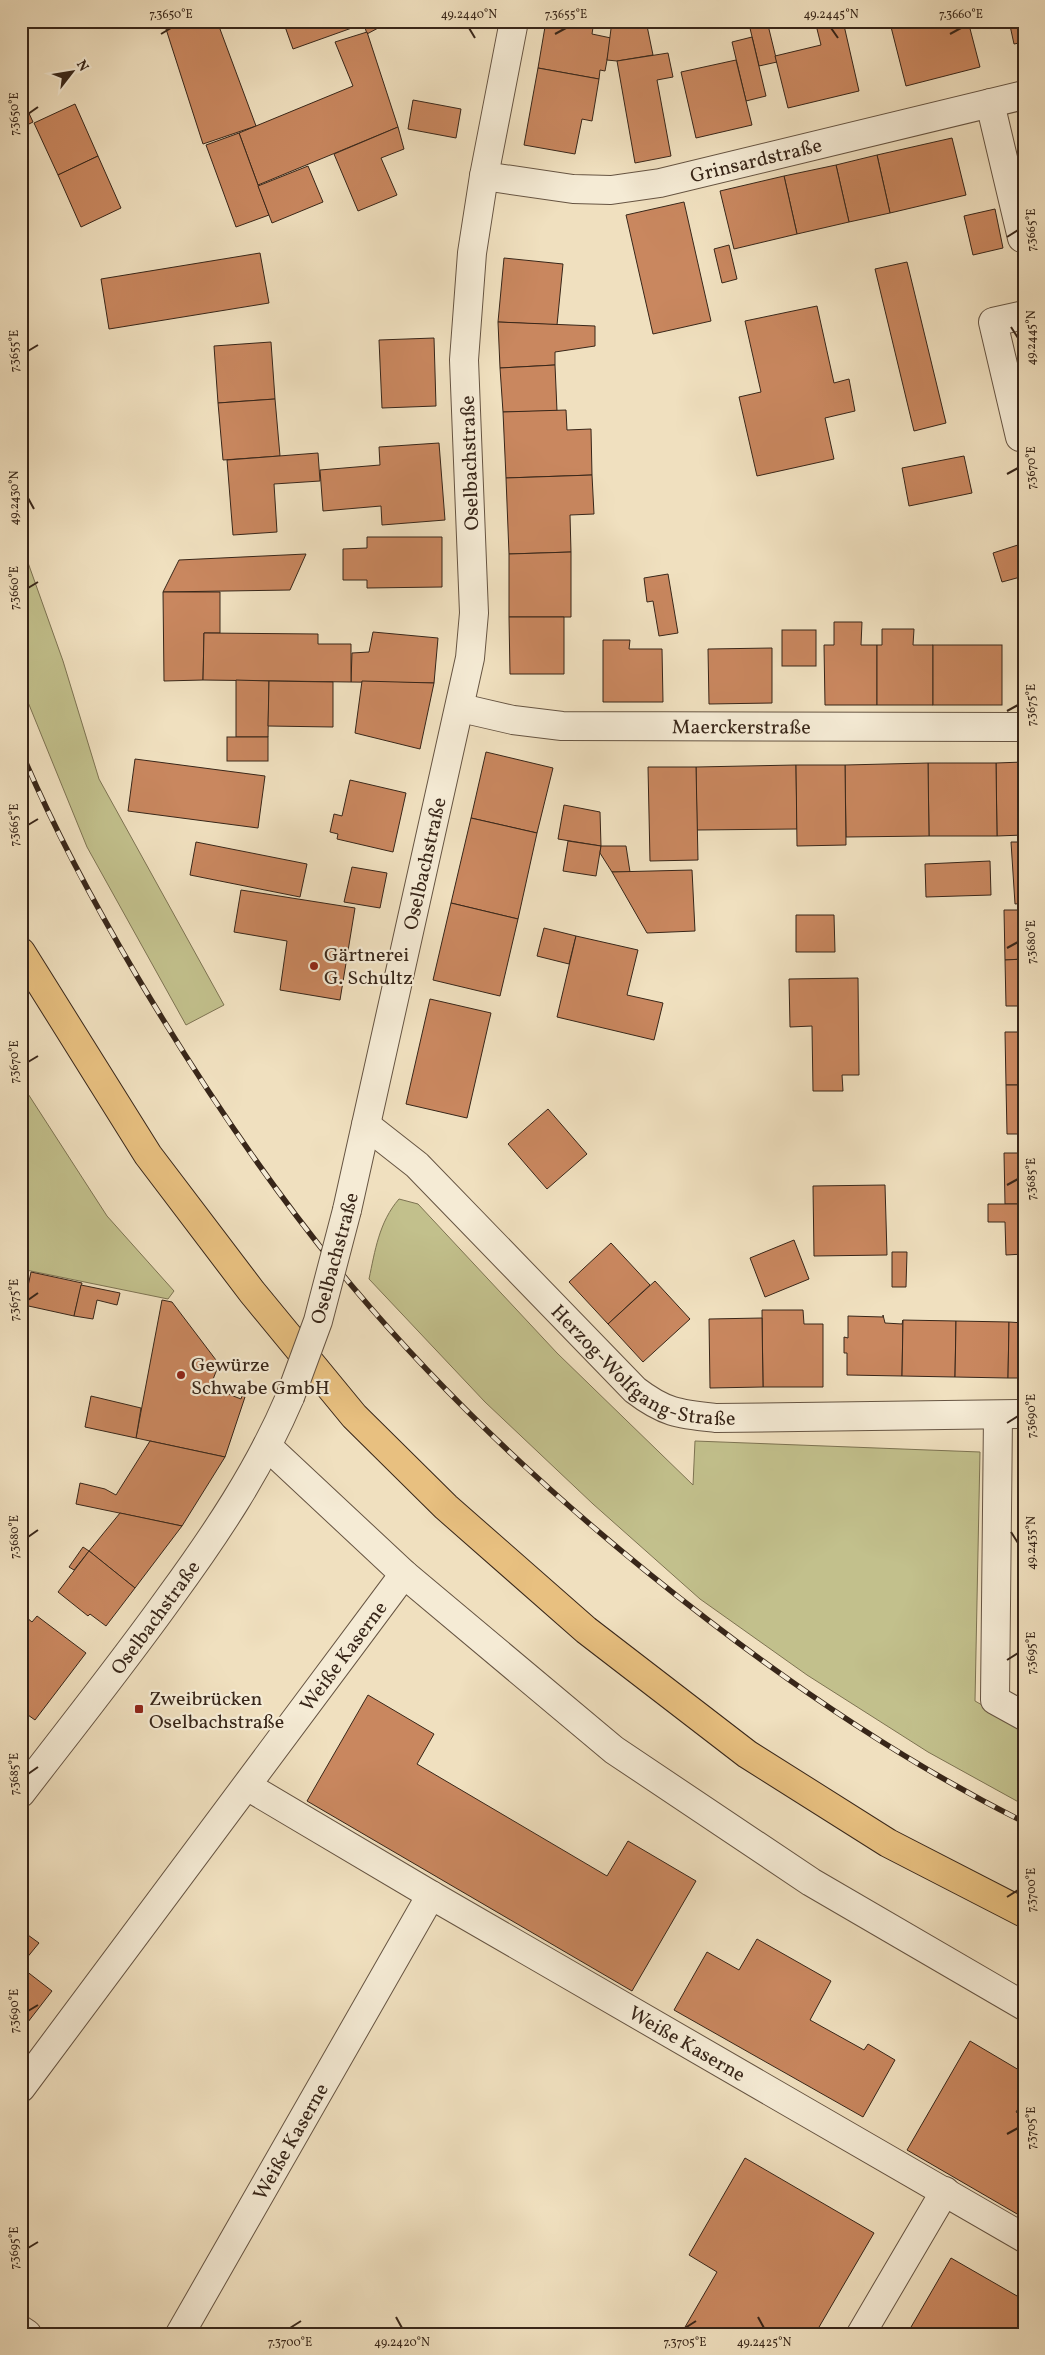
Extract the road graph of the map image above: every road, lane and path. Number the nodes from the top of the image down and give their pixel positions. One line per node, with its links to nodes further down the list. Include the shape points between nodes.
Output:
1 (514, 21): 4 (street, Oselbachstraße)
2 (1024, 95): 3 (street, Grinsardstraße)
3 (990, 103): 4 (street, Grinsardstraße, via 660,183 611,190 573,189); 5 (street)
4 (484, 176): 8 (street, Oselbachstraße, via 472,253 464,360 474,614)
5 (1022, 238)
6 (1024, 315): 7 (street, via 993,322)
7 (1020, 437)
8 (461, 708): 9 (street, Maerckerstraße, via 513,720 562,726); 11 (street, Oselbachstraße)
9 (1024, 727)
10 (21, 952): 19 (main road, via 148,1155 252,1292 354,1416 446,1507 586,1630 747,1754 888,1843)
11 (366, 1125): 12 (street, Herzog-Wolfgang-Straße, via 417,1165 635,1390 655,1405 675,1413 716,1418); 13 (street, Oselbachstraße, bridge, via 318,1321 290,1397)
12 (1011, 1415): 15 (street, Herzog-Wolfgang-Straße, via 994,1700)
13 (267, 1446): 14 (street); 17 (street, Oselbachstraße, via 234,1506 197,1560)
14 (404, 1574): 16 (street, Weiße Kaserne); 20 (street, via 614,1750 811,1882)
15 (1024, 1716)
16 (247, 1786): 18 (street, Weiße Kaserne); 21 (street, Weiße Kaserne)
17 (21, 1793)
18 (431, 1895): 22 (street, Weiße Kaserne); 26 (street, Weiße Kaserne)
19 (1024, 1913)
20 (1024, 2006)
21 (21, 2088)
22 (945, 2191): 23 (street, Weiße Kaserne); 27 (street)
23 (1024, 2238)
24 (21, 2330): 25 (street)
25 (27, 2334)
26 (180, 2334)
27 (862, 2334)

